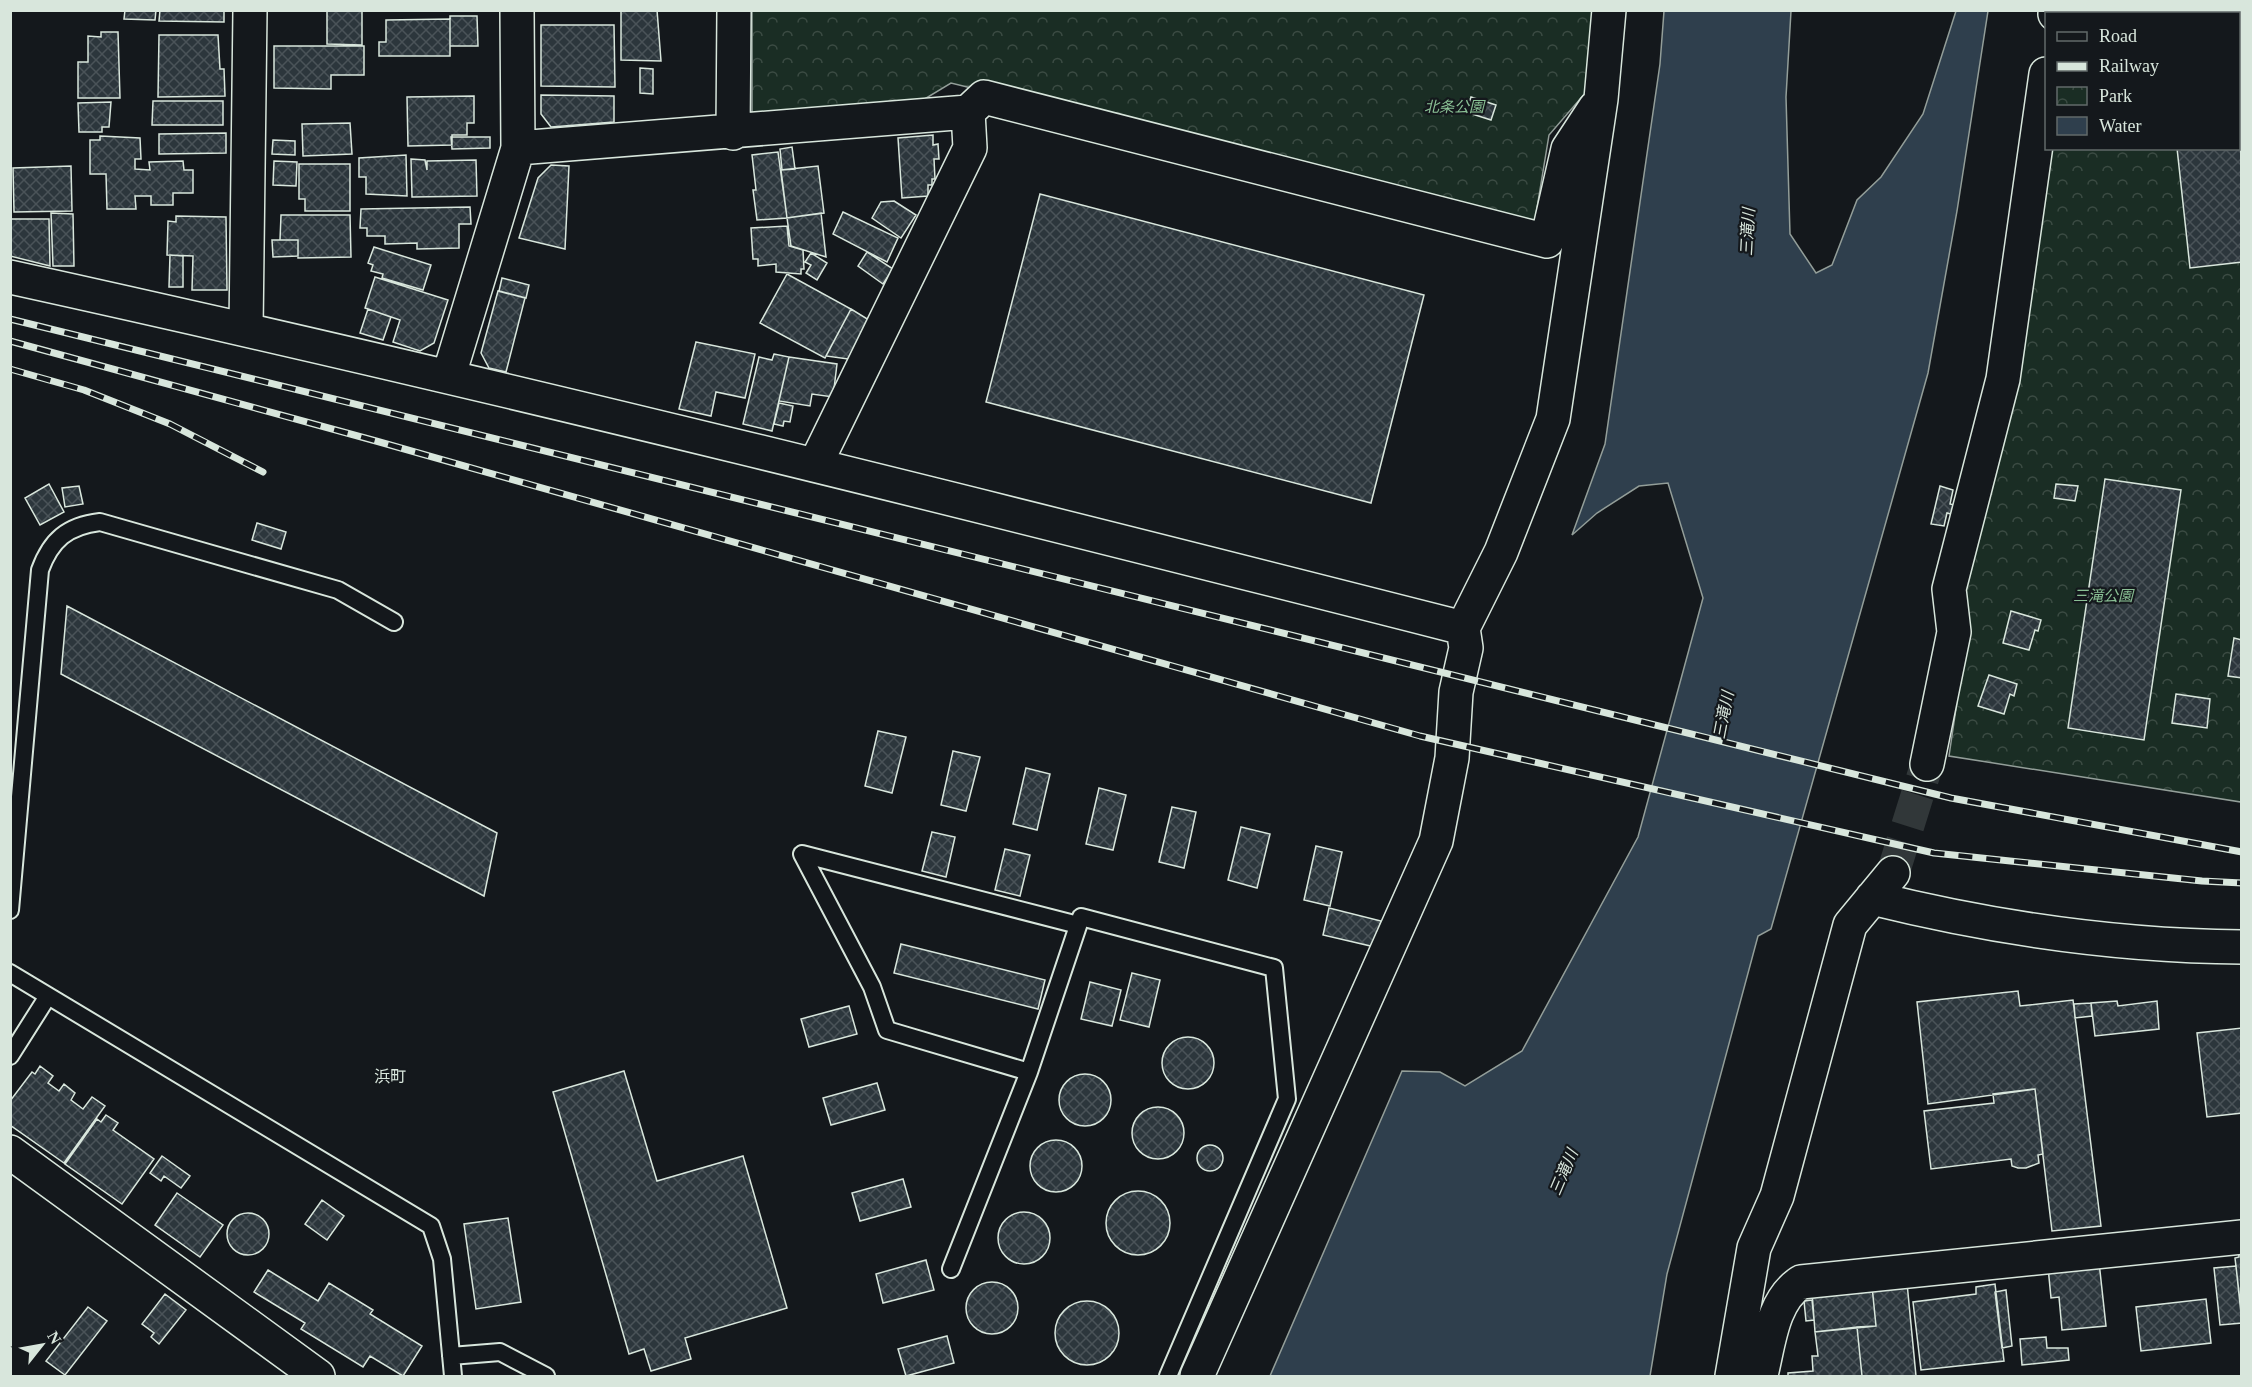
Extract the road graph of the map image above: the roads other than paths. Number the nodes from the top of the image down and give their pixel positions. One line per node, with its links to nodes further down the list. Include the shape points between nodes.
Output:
1 (250, 10): 11 (street)
2 (517, 10): 9 (street)
3 (734, 10): 8 (street)
4 (1609, 10): 6 (street)
5 (2045, 81): 16 (street, via 2003,379 1949,589 1954,632)
6 (1601, 99): 7 (street, via 1568,149 1547,241 984,97); 15 (street, via 1553,418 1501,552)
7 (968, 112): 8 (street); 13 (street, via 970,148)
8 (733, 133): 9 (street)
9 (518, 148): 12 (street)
10 (10, 277): 11 (street)
11 (246, 329): 12 (street)
12 (449, 375): 13 (street)
13 (815, 465): 15 (street)
14 (393, 622): 19 (lane, via 338,590 100,522 80,525 62,536 47,551 40,570)
15 (1463, 628): 34 (street, via 1466,648 1456,692 1452,758 1436,841)
16 (1927, 764)
17 (1893, 873): 18 (street)
18 (1872, 898): 21 (street, via 1949,918 2015,928); 35 (street, via 1850,925 1777,1196 1754,1248)
19 (10, 910)
20 (1078, 925): 25 (lane); 25 (lane, via 802,854 872,987 887,1030); 33 (lane, via 1081,917 1274,968 1287,1099)
21 (2241, 948)
22 (10, 973): 23 (lane)
23 (48, 996): 24 (lane); 29 (lane, via 431,1226 442,1259)
24 (10, 1056)
25 (1029, 1072): 28 (lane)
26 (10, 1152): 30 (street)
27 (2241, 1237): 36 (street, via 1801,1282 1788,1290 1778,1308)
28 (951, 1269)
29 (451, 1356): 31 (lane); 32 (lane, via 500,1352)
30 (318, 1377)
31 (453, 1377)
32 (546, 1377)
33 (1167, 1377)
34 (1197, 1377)
35 (1732, 1377)
36 (1757, 1377)

